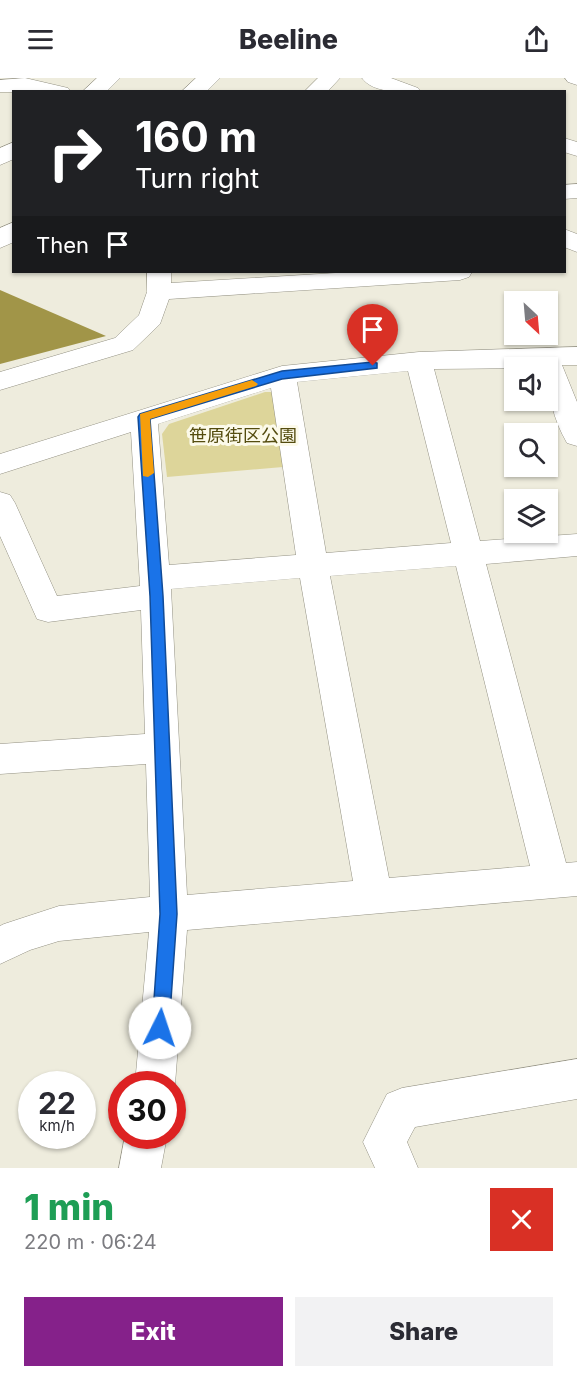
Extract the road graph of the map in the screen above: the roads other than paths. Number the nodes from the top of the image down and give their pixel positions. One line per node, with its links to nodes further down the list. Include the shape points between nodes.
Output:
1 (110, 78): 7 (street)
2 (209, 78): 8 (street)
3 (330, 78): 9 (street)
4 (372, 78): 10 (street)
5 (0, 86): 6 (street, via 24,84)
6 (52, 90)
7 (95, 90)
8 (194, 90)
9 (316, 90)
10 (405, 90)
11 (430, 273): 12 (street)
12 (159, 282): 18 (street, via 151,318 124,344)
13 (577, 356): 14 (street)
14 (546, 357)
15 (504, 358): 16 (street)
16 (419, 361): 17 (street); 25 (street)
17 (282, 375): 20 (street); 26 (street)
18 (0, 381)
19 (558, 388): 21 (street)
20 (144, 417): 22 (street); 27 (street)
21 (577, 436)
22 (0, 464)
23 (0, 503): 27 (street, via 48,610)
24 (577, 544): 25 (street)
25 (469, 553): 26 (street); 30 (street)
26 (313, 566): 27 (street); 31 (street)
27 (156, 587): 28 (street)
28 (161, 748): 29 (street); 32 (street)
29 (0, 759)
30 (565, 880): 31 (street)
31 (374, 896): 32 (street)
32 (168, 914): 33 (street, via 103,915 16,935); 34 (street)
33 (0, 946)
34 (156, 1071)
35 (577, 1079): 38 (street, via 402,1108 384,1142)
36 (144, 1149): 37 (street)
37 (140, 1168)
38 (397, 1168)

